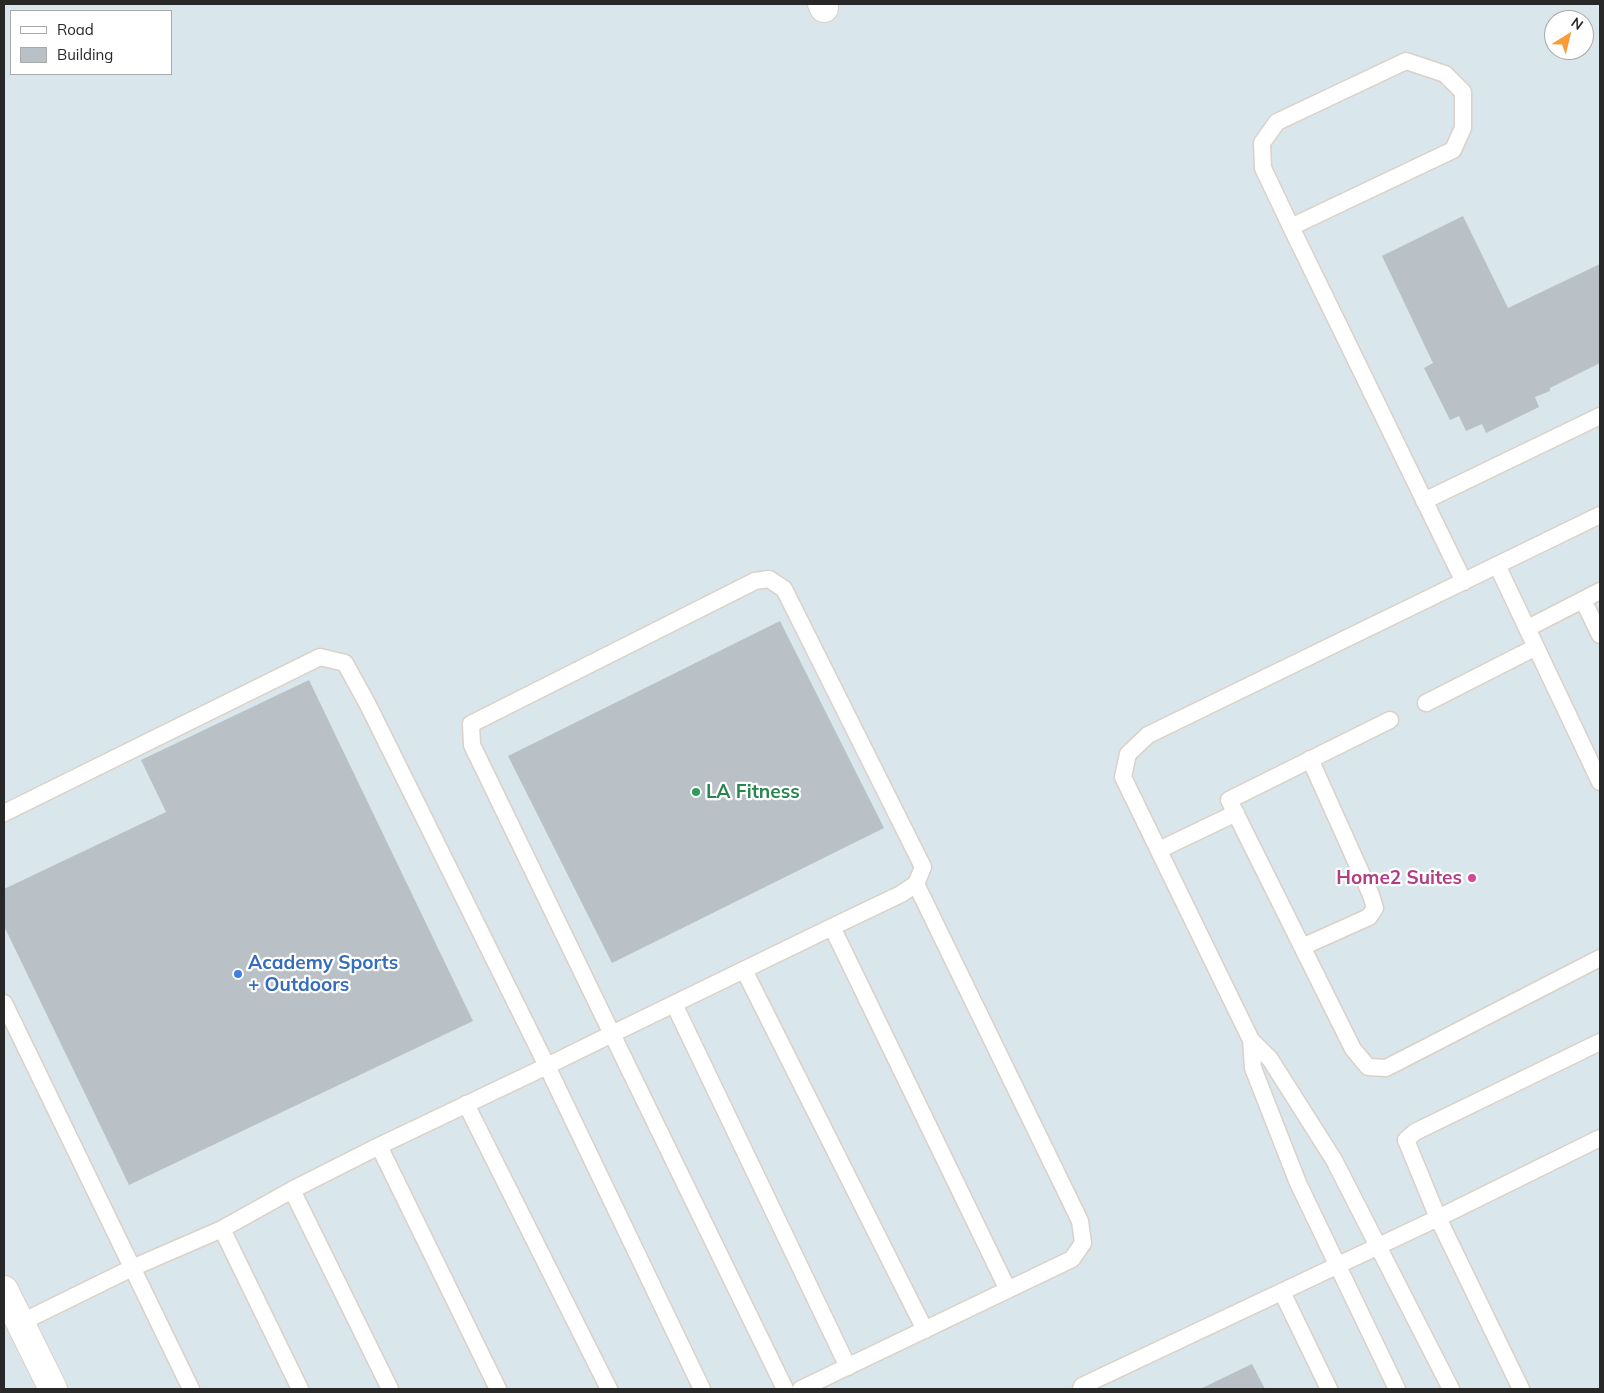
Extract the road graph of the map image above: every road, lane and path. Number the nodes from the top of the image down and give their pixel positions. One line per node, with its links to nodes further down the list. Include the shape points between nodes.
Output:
1 (1291, 227): 1 (lane, via 1263,168 1262,143 1277,122 1406,61 1444,74 1463,92 1463,128 1453,150); 3 (lane)
2 (1600, 416): 3 (lane)
3 (1424, 501): 6 (lane)
4 (1600, 515): 5 (lane)
5 (1498, 565): 6 (lane); 9 (lane)
6 (1464, 582): 18 (lane, via 1148,735 1128,754 1123,777)
7 (1600, 591): 8 (lane)
8 (1583, 600): 9 (lane); 10 (lane)
9 (1528, 628): 11 (lane)
10 (1600, 635)
11 (1536, 647): 12 (lane); 15 (lane)
12 (1426, 703)
13 (1390, 720): 14 (lane)
14 (1310, 759): 17 (lane, via 1229,800); 21 (lane, via 1375,908 1369,917)
15 (1600, 782)
16 (4, 813): 29 (lane, via 320,657 345,663)
17 (1236, 813): 18 (lane); 21 (lane)
18 (1158, 850): 27 (lane)
19 (916, 884): 20 (lane); 26 (lane, via 923,867 784,589 769,579 755,581 471,724 472,745); 40 (lane, via 1080,1221 1083,1243 1072,1259)
20 (832, 927): 23 (lane); 40 (lane)
21 (1302, 947): 22 (lane, via 1353,1049 1368,1067 1386,1068)
22 (1600, 958)
23 (744, 970): 25 (lane); 43 (lane)
24 (4, 1003): 38 (lane)
25 (674, 1004): 26 (lane); 44 (lane)
26 (612, 1034): 29 (lane); 52 (lane)
27 (1251, 1040): 36 (lane, via 1270,1060 1334,1160); 37 (lane, via 1257,1077 1298,1183)
28 (1600, 1042): 34 (lane, via 1415,1132 1406,1140)
29 (547, 1066): 30 (lane); 51 (lane)
30 (466, 1104): 32 (lane); 50 (lane)
31 (1600, 1138): 34 (lane)
32 (378, 1146): 33 (lane); 49 (lane)
33 (292, 1190): 35 (lane); 48 (lane)
34 (1438, 1218): 36 (lane); 58 (lane)
35 (222, 1229): 38 (lane); 47 (lane)
36 (1378, 1248): 37 (lane); 57 (lane)
37 (1338, 1266): 41 (lane); 56 (lane)
38 (132, 1268): 42 (lane); 46 (lane)
39 (4, 1290): 42 (street)
40 (1008, 1290): 43 (lane)
41 (1282, 1292): 54 (lane); 55 (lane)
42 (20, 1323): 45 (street)
43 (925, 1330): 44 (lane)
44 (848, 1367): 53 (lane)
45 (53, 1389)
46 (191, 1389)
47 (300, 1389)
48 (390, 1389)
49 (498, 1389)
50 (609, 1389)
51 (702, 1389)
52 (785, 1389)
53 (801, 1389)
54 (1081, 1389)
55 (1330, 1389)
56 (1397, 1389)
57 (1451, 1389)
58 (1521, 1389)

